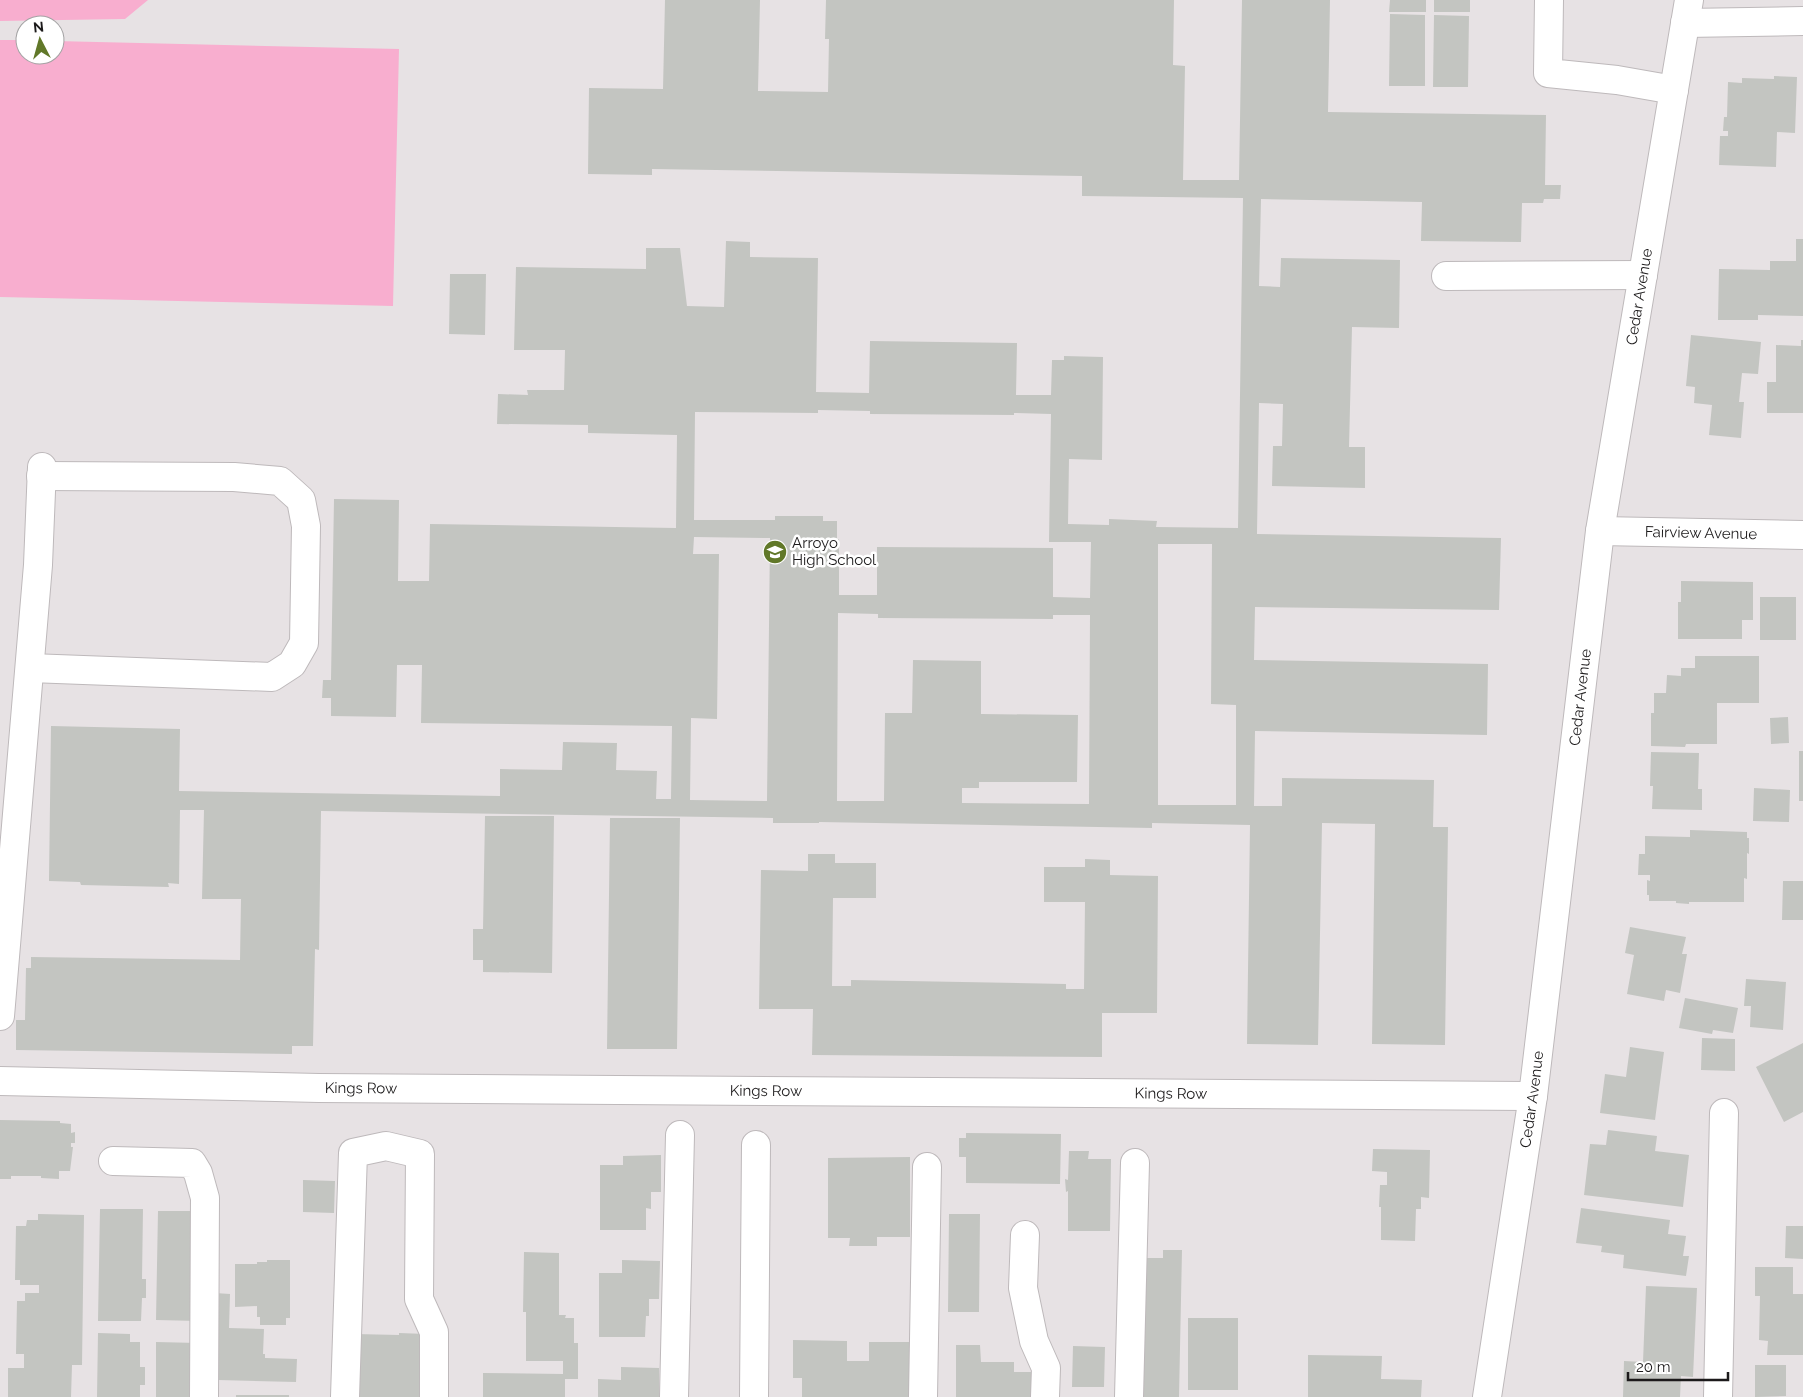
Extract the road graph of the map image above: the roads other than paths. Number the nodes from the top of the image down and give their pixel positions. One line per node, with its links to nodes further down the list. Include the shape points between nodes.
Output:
1 (1549, 0): 4 (street, via 1548,73)
2 (1687, 12): 3 (street); 4 (street, Cedar Avenue)
3 (1803, 21)
4 (1674, 90): 5 (street, Cedar Avenue)
5 (1643, 275): 6 (street); 7 (street, Cedar Avenue)
6 (1446, 276)
7 (1600, 531): 8 (street, Fairview Avenue); 12 (street, Cedar Avenue)
8 (1803, 535)
9 (30, 668): 9 (street, via 41,472 280,481 300,500 306,526 304,643 292,664 272,677); 10 (street)
10 (0, 1016)
11 (0, 1081): 12 (street, Kings Row, via 328,1088)
12 (1533, 1096): 28 (street, Cedar Avenue)
13 (1724, 1114): 29 (street)
14 (680, 1135): 23 (street)
15 (756, 1145): 24 (street)
16 (113, 1161): 20 (street, via 192,1162 198,1173 205,1198)
17 (1135, 1163): 27 (street)
18 (927, 1167): 25 (street)
19 (1025, 1235): 26 (street, via 1023,1288 1034,1341 1046,1368)
20 (204, 1397)
21 (345, 1397): 22 (street, via 354,1153 386,1146 420,1154 419,1299 434,1332)
22 (434, 1397)
23 (674, 1397)
24 (754, 1397)
25 (923, 1397)
26 (1045, 1397)
27 (1129, 1397)
28 (1487, 1397)
29 (1718, 1397)

